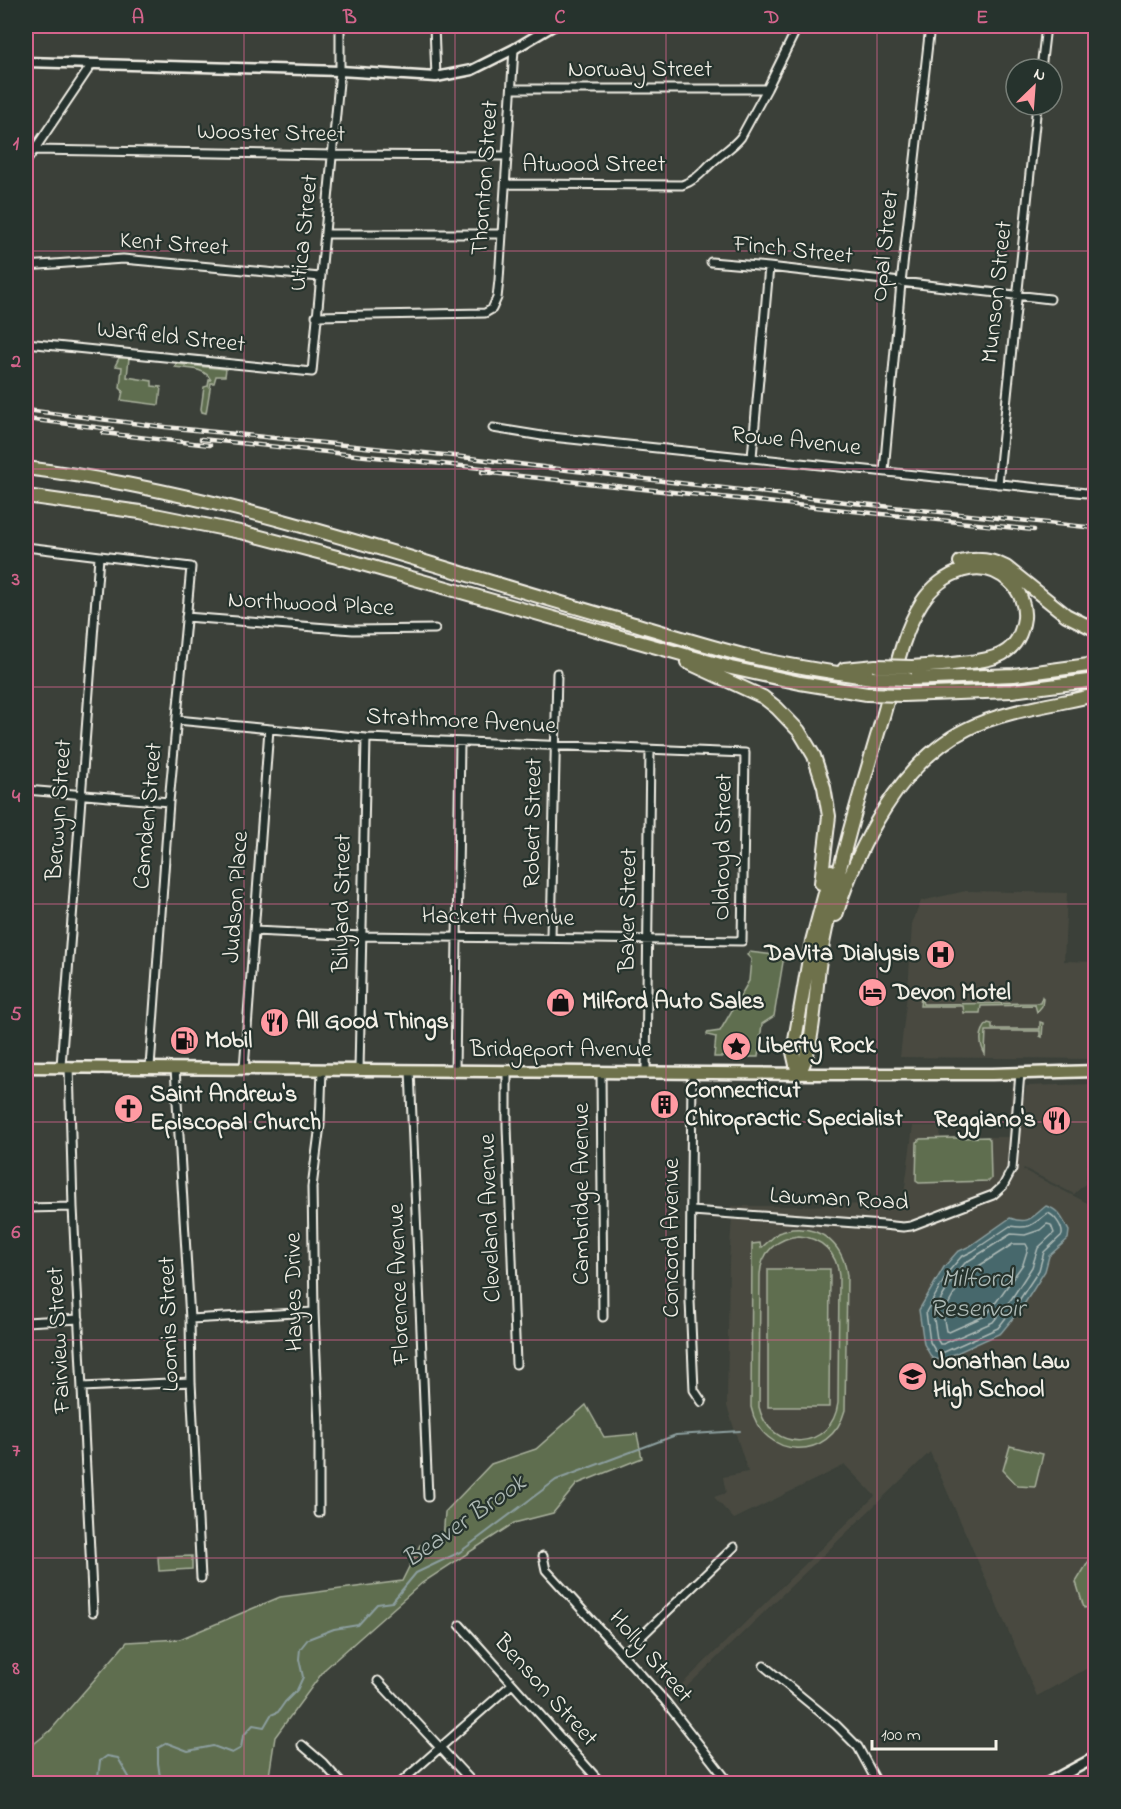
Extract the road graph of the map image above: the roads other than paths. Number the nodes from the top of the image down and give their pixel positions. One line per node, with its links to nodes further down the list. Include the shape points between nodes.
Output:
1 (340, 26): 11 (street, Utica Street)
2 (435, 26): 12 (street)
3 (552, 26): 7 (street)
4 (798, 26): 14 (street)
5 (930, 26): 27 (street, Opal Street)
6 (1046, 26): 8 (street)
7 (514, 49): 12 (street, via 472,70); 13 (street, Thornton Street)
8 (1042, 57)
9 (26, 63): 10 (street)
10 (92, 64): 11 (street); 16 (street)
11 (340, 71): 12 (street); 17 (street, Utica Street)
12 (436, 77)
13 (512, 89): 14 (street, Norway Street); 18 (street, Thornton Street)
14 (767, 89): 20 (street, Atwood Street, via 736,143 698,178 682,185)
15 (1036, 117): 28 (street, Munson Street)
16 (34, 150): 17 (street, Wooster Street); 19 (street)
17 (333, 155): 18 (street, Wooster Street); 21 (street, Utica Street)
18 (508, 156): 20 (street, Thornton Street)
19 (26, 162)
20 (506, 184): 22 (street, Thornton Street)
21 (326, 234): 22 (street); 26 (street, Utica Street)
22 (501, 234): 30 (street, Thornton Street, via 497,298 485,313)
23 (711, 262): 25 (street, Finch Street)
24 (26, 266): 26 (street, Kent Street, via 123,259)
25 (768, 267): 27 (street, Finch Street); 34 (street)
26 (320, 277): 30 (street, Utica Street)
27 (901, 283): 28 (street, Finch Street); 36 (street, Opal Street)
28 (1017, 296): 29 (street, Finch Street); 37 (street, Munson Street)
29 (1050, 299)
30 (316, 316): 32 (street, Utica Street)
31 (26, 343): 32 (street, Warfield Street)
32 (312, 372)
33 (494, 428): 34 (street, Rowe Avenue)
34 (752, 457): 36 (street, Rowe Avenue)
35 (26, 468): 48 (highway, bridge, via 133,485 248,511 736,653 821,671)
36 (884, 471): 37 (street, Rowe Avenue)
37 (998, 484): 38 (street, Rowe Avenue)
38 (1095, 494)
39 (26, 496): 45 (highway, via 131,511 263,537)
40 (26, 547): 41 (street)
41 (99, 557): 42 (street, Camden Street, via 191,567); 59 (street, Berwyn Street)
42 (186, 617): 43 (street, Northwood Place, via 353,630); 51 (street, Camden Street)
43 (435, 629)
44 (1095, 630): 67 (highway, via 1066,615 998,563 978,559 957,563 928,582 906,614)
45 (653, 647): 49 (highway, bridge, via 731,668 867,694 1002,692); 67 (highway, via 762,697 799,731 814,756 829,816)
46 (1095, 664): 48 (highway, via 1014,675)
47 (557, 673): 55 (street, Robert Street)
48 (910, 673): 68 (highway, via 990,660 1005,653 1017,639 1024,621 1016,588 989,569 961,570 936,584 915,616 850,828 826,928)
49 (1095, 680)
50 (1095, 695): 68 (highway, via 968,728 912,772 879,819 844,892)
51 (177, 720): 52 (street, Strathmore Avenue); 60 (street, Camden Street)
52 (269, 729): 53 (street, Strathmore Avenue); 61 (street, Judson Place)
53 (366, 738): 54 (street, Strathmore Avenue); 62 (street, Bilyard Street)
54 (460, 743): 55 (street, Strathmore Avenue); 63 (street)
55 (555, 747): 56 (street, Strathmore Avenue); 64 (street, Robert Street)
56 (650, 750): 57 (street, Strathmore Avenue); 65 (street, Baker Street)
57 (745, 753): 66 (street, Oldroyd Street)
58 (26, 790): 59 (street)
59 (81, 795): 60 (street); 69 (street, Berwyn Street)
60 (169, 802): 71 (street, Camden Street)
61 (255, 931): 62 (street, Hackett Avenue); 73 (street, Judson Place)
62 (362, 936): 63 (street, Hackett Avenue); 75 (street, Bilyard Street)
63 (456, 937): 64 (street, Hackett Avenue); 77 (street)
64 (551, 937): 65 (street, Hackett Avenue)
65 (648, 939): 66 (street, Hackett Avenue); 80 (street, Baker Street)
66 (742, 941)
67 (812, 941): 84 (highway, via 793,1052)
68 (816, 995): 84 (highway, via 807,1053)
69 (65, 1066): 70 (main road, Bridgeport Avenue); 71 (main road, Bridgeport Avenue); 85 (street, Fairview Street)
70 (26, 1067)
71 (150, 1067): 72 (main road, Bridgeport Avenue)
72 (175, 1068): 73 (main road, Bridgeport Avenue); 91 (street, Loomis Street)
73 (244, 1069): 74 (main road, Bridgeport Avenue)
74 (322, 1070): 75 (main road, Bridgeport Avenue); 88 (street, Hayes Drive, via 312,1187)
75 (359, 1070): 76 (main road, Bridgeport Avenue)
76 (410, 1070): 77 (main road, Bridgeport Avenue); 97 (street, Florence Avenue)
77 (455, 1070): 78 (main road, Bridgeport Avenue)
78 (507, 1071): 79 (main road, Bridgeport Avenue); 93 (street, Cleveland Avenue)
79 (601, 1071): 80 (main road, Bridgeport Avenue); 89 (street, Cambridge Avenue)
80 (646, 1071): 82 (main road, Bridgeport Avenue)
81 (1095, 1071): 83 (main road, Bridgeport Avenue)
82 (692, 1072): 84 (main road, Bridgeport Avenue); 87 (street, Concord Avenue)
83 (1020, 1073): 84 (main road, Bridgeport Avenue); 87 (street, Lawman Road, via 1012,1169 993,1195 903,1227)
84 (798, 1074)
85 (73, 1207): 86 (street); 90 (street, Fairview Street)
86 (26, 1208)
87 (692, 1211): 96 (street, Concord Avenue, via 690,1301 694,1390)
88 (314, 1312): 91 (street); 98 (street, Hayes Drive)
89 (603, 1317)
90 (79, 1319): 92 (street); 95 (street, Fairview Street)
91 (190, 1319): 94 (street, Loomis Street)
92 (26, 1322)
93 (516, 1364)
94 (191, 1382): 95 (street); 101 (street, Loomis Street)
95 (82, 1388): 102 (street, Fairview Street)
96 (702, 1402)
97 (428, 1497)
98 (319, 1513)
99 (734, 1547): 104 (street)
100 (543, 1556): 104 (street, Holly Street, via 546,1570)
101 (201, 1578)
102 (93, 1612)
103 (460, 1625): 107 (street, Benson Street)
104 (623, 1654): 116 (street, Holly Street)
105 (764, 1665): 117 (street, via 836,1725 858,1748)
106 (378, 1681): 109 (street)
107 (512, 1684): 109 (street); 115 (street, Benson Street)
108 (302, 1745): 112 (street)
109 (440, 1746): 113 (street); 114 (street)
110 (1095, 1758): 111 (main road)
111 (1059, 1781): 118 (main road)
112 (342, 1784)
113 (399, 1784)
114 (474, 1784)
115 (602, 1784)
116 (730, 1784)
117 (878, 1784)
118 (1046, 1784)

